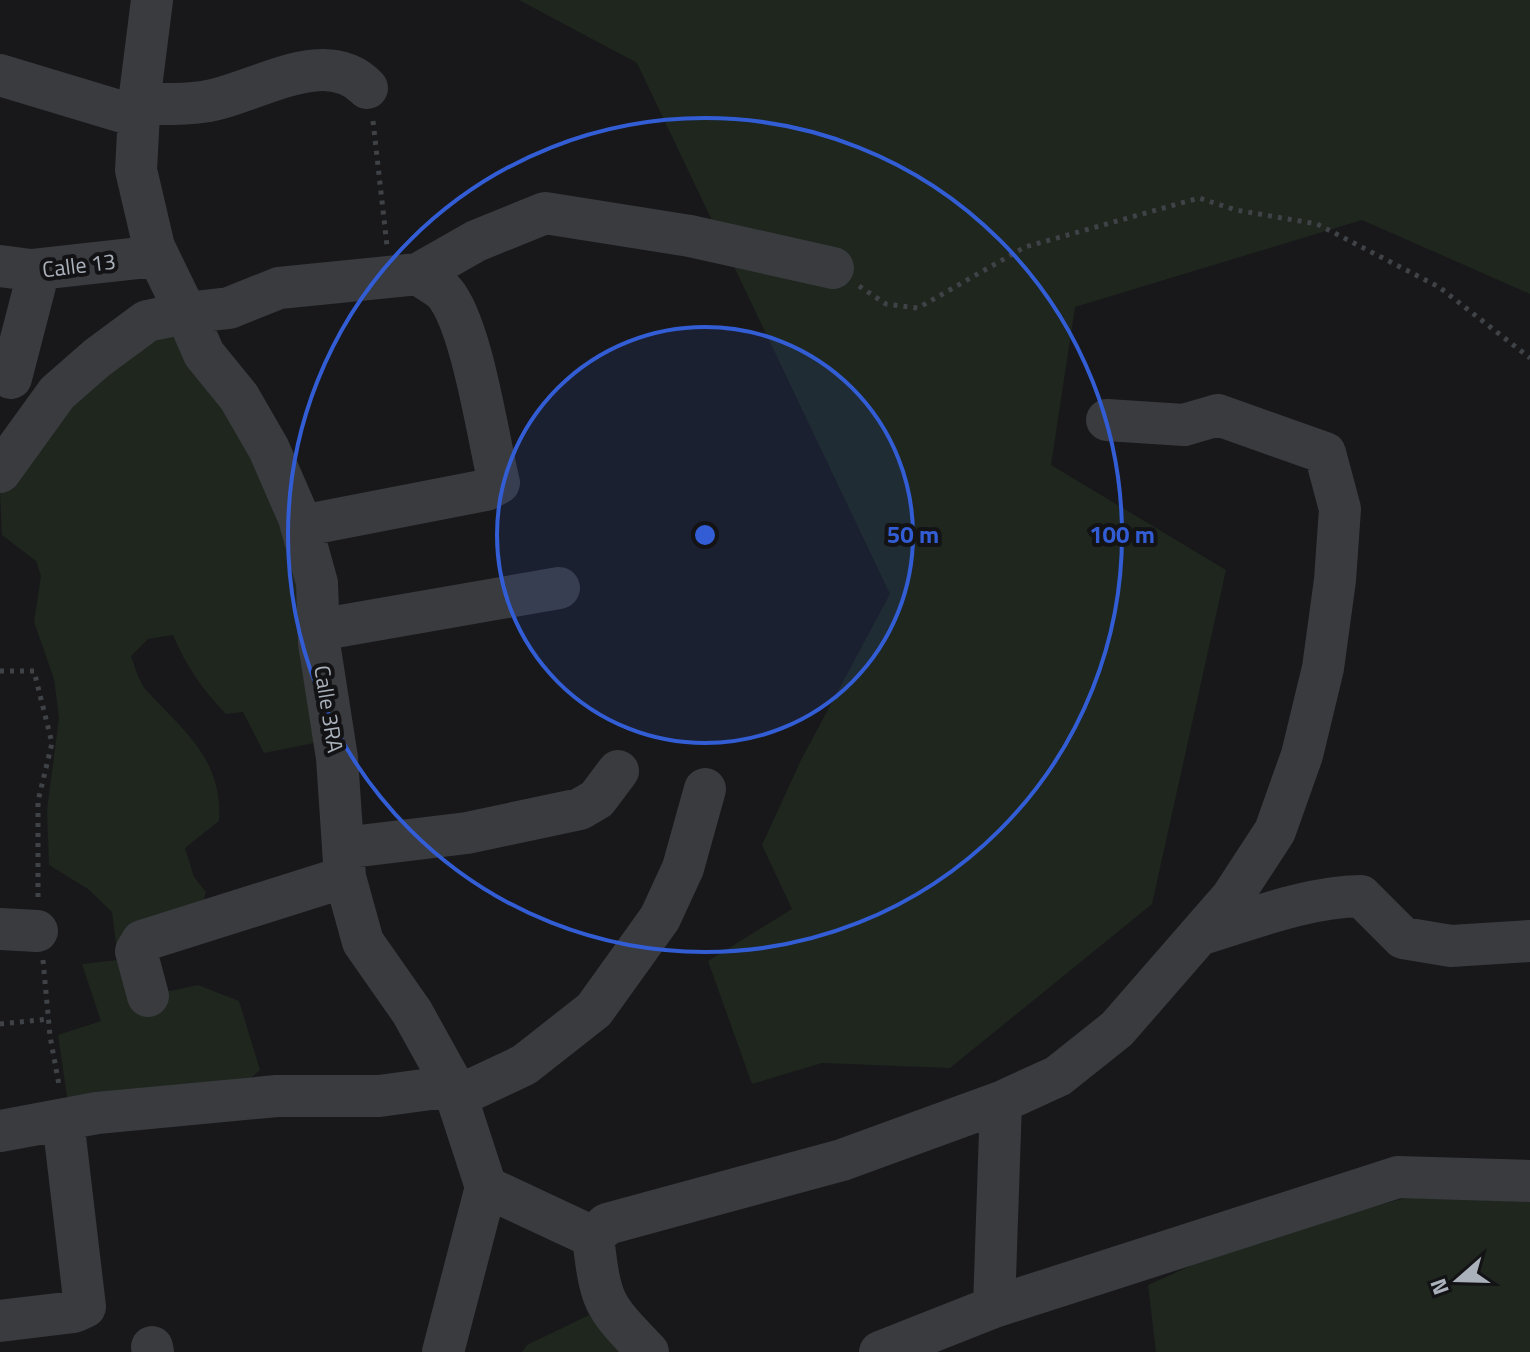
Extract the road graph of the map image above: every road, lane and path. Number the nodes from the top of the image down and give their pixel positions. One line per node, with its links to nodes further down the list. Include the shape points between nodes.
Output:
1 (152, 0): 4 (street, Calle 3RA)
2 (0, 75): 4 (street)
3 (367, 88): 4 (street, via 355,75 319,70 204,102); 8 (path)
4 (139, 111): 5 (street, Calle 3RA, via 136,170)
5 (157, 256): 6 (street, Calle 13); 9 (street, Calle 3RA)
6 (19, 268): 11 (street)
7 (833, 268): 8 (street, via 690,236 545,213); 10 (path, via 886,304 918,308 1025,247 1199,198 1317,224 1439,287)
8 (404, 276): 9 (street, via 279,288 229,308); 15 (street, via 443,291 454,309 499,483 486,490)
9 (186, 313): 12 (street, via 147,321); 15 (street, Calle 3RA, via 204,354 239,397 269,449)
10 (1530, 358)
11 (5, 377): 12 (street)
12 (57, 393): 14 (street)
13 (1107, 420): 23 (street, via 1184,425 1218,415 1325,453 1340,509 1323,668 1302,755 1275,831 1232,897)
14 (0, 472)
15 (301, 526): 17 (street, Calle 3RA, via 317,583)
16 (559, 588): 17 (street)
17 (318, 630): 21 (street, Calle 3RA, via 337,758)
18 (0, 671): 22 (path, via 34,671 52,743 38,801 40,869)
19 (618, 771): 21 (street, via 597,799 580,809)
20 (705, 789): 28 (street, via 683,868 660,918 594,1010 524,1065)
21 (344, 862): 25 (street, via 142,941 136,951); 28 (street, Calle 3RA, via 363,942 412,1012)
22 (18, 930): 26 (path, via 46,975)
23 (1198, 935): 24 (street, via 1304,904 1361,896 1403,938 1451,946); 29 (street, via 1117,1029 1058,1076)
24 (1530, 941)
25 (148, 996)
26 (49, 1019): 27 (path); 30 (path)
27 (0, 1024)
28 (455, 1092): 30 (street, via 277,1096); 33 (street, Calle 3RA)
29 (1001, 1102): 34 (street, via 842,1160 607,1224); 35 (street)
30 (63, 1120): 31 (street); 36 (street, via 85,1307)
31 (0, 1131)
32 (1530, 1181): 35 (street, via 1398,1177)
33 (486, 1187): 34 (street); 37 (street)
34 (593, 1237): 38 (street, via 600,1293 610,1313)
35 (994, 1307): 39 (street)
36 (0, 1321)
37 (443, 1352)
38 (648, 1352)
39 (880, 1352)

